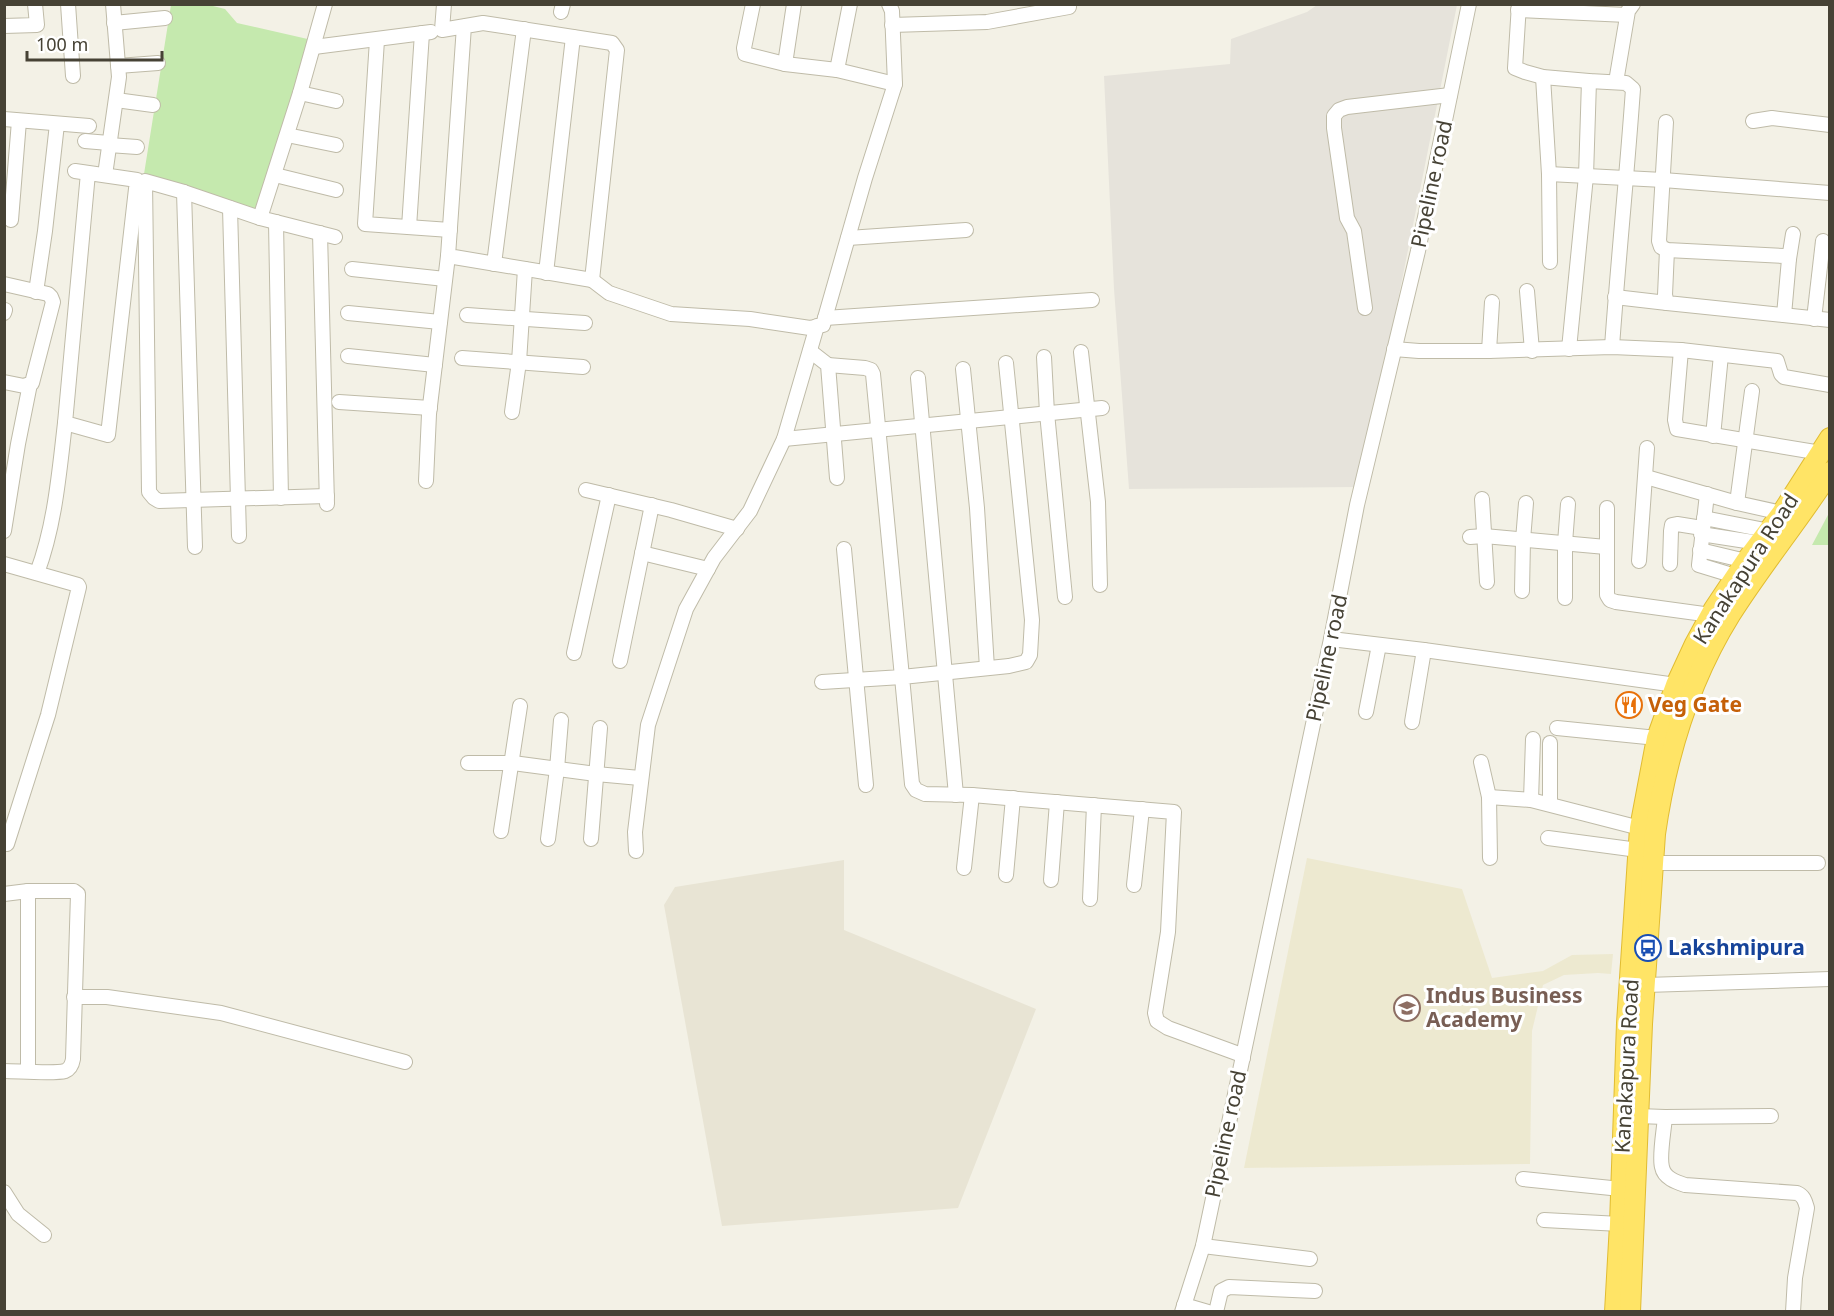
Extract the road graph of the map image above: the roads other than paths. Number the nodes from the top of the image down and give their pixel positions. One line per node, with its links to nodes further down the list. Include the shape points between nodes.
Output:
1 (35, 4): 17 (street, via 37,25)
2 (68, 4): 29 (street)
3 (113, 4): 15 (street)
4 (325, 4): 24 (street)
5 (444, 4): 20 (street)
6 (753, 4): 26 (street, via 745,54)
7 (794, 4): 26 (street)
8 (850, 4): 28 (street)
9 (889, 4): 16 (street)
10 (1469, 4): 35 (street, Pipeline road)
11 (1069, 7): 16 (street, via 987,22)
12 (1518, 7): 13 (street); 30 (street, via 1515,68)
13 (1630, 10): 32 (street)
14 (165, 18): 15 (street)
15 (114, 23): 27 (street)
16 (892, 25): 33 (street)
17 (4, 26)
18 (464, 26): 19 (street, via 483,23); 20 (street); 65 (street)
19 (524, 29): 22 (street); 76 (street)
20 (442, 30): 21 (street)
21 (422, 33): 23 (street); 64 (street)
22 (573, 37): 79 (street); 81 (street, via 612,43 616,50)
23 (377, 40): 24 (street); 64 (street, via 365,224)
24 (314, 47): 34 (street)
25 (158, 63): 27 (street)
26 (785, 64): 28 (street)
27 (118, 66): 36 (street)
28 (837, 70): 33 (street)
29 (74, 76)
30 (1543, 76): 31 (street); 51 (street)
31 (1589, 81): 32 (street); 54 (street)
32 (1616, 82): 55 (street, via 1633,89)
33 (895, 84): 70 (street)
34 (300, 93): 37 (street); 46 (street)
35 (1450, 95): 89 (street, via 1347,107 1334,116 1347,218 1354,231); 100 (street, Pipeline road)
36 (116, 100): 38 (street); 48 (street)
37 (336, 101)
38 (153, 105)
39 (4, 119): 40 (street)
40 (19, 121): 43 (street); 62 (street)
41 (1753, 121): 44 (street, via 1772,118)
42 (1666, 123): 56 (street)
43 (57, 124): 45 (street); 83 (street)
44 (1830, 125)
45 (89, 126)
46 (287, 135): 49 (street); 53 (street)
47 (85, 141): 48 (street)
48 (109, 144): 50 (street); 52 (street)
49 (336, 145)
50 (137, 147)
51 (1549, 174): 54 (street); 75 (street)
52 (105, 175): 129 (street, via 82,172); 129 (street, via 137,180 108,435)
53 (275, 175): 57 (street); 61 (street)
54 (1586, 176): 55 (street); 101 (street)
55 (1627, 178): 56 (street); 85 (street)
56 (1663, 180): 59 (street); 72 (street, via 1659,241)
57 (336, 190)
58 (184, 192): 60 (street); 149 (street); 149 (street, via 145,181 149,492 159,501)
59 (1830, 193)
60 (230, 208): 61 (street); 146 (street)
61 (260, 218): 63 (street)
62 (11, 220)
63 (276, 222): 67 (street); 147 (street)
64 (409, 227): 65 (street)
65 (450, 230): 73 (street)
66 (966, 230): 70 (street)
67 (320, 233): 69 (street); 147 (street, via 327,501)
68 (1793, 234): 74 (street)
69 (335, 237)
70 (848, 238): 97 (street)
71 (1823, 241): 94 (street)
72 (1667, 250): 74 (street); 88 (street)
73 (448, 256): 76 (street); 80 (street)
74 (1789, 259): 92 (street)
75 (1550, 262)
76 (494, 264): 78 (street)
77 (352, 269): 80 (street)
78 (525, 269): 79 (street); 93 (street)
79 (546, 273): 81 (street)
80 (446, 279): 96 (street)
81 (592, 280): 97 (street, via 609,293 670,314 810,328)
82 (4, 284): 83 (street)
83 (36, 291): 119 (street, via 50,295 53,304)
84 (1527, 291): 105 (street)
85 (1615, 297): 88 (street); 99 (street)
86 (1092, 300): 97 (street)
87 (1492, 302): 104 (street)
88 (1667, 303): 92 (street)
89 (1365, 308)
90 (348, 313): 96 (street)
91 (467, 315): 93 (street)
92 (1784, 315): 94 (street)
93 (522, 318): 98 (street); 111 (street)
94 (1814, 319): 95 (street)
95 (1830, 320)
96 (440, 322): 113 (street)
97 (821, 322): 103 (street)
98 (585, 323)
99 (1612, 347): 101 (street); 102 (street)
100 (1394, 349): 104 (street); 180 (street, Pipeline road, via 1357,505)
101 (1569, 349): 105 (street)
102 (1681, 350): 107 (street); 133 (street, via 1677,429)
103 (810, 351): 114 (street); 134 (street)
104 (1489, 351): 105 (street)
105 (1532, 351)
106 (1081, 352): 124 (street)
107 (1721, 355): 120 (street, via 1777,361 1784,377); 133 (street)
108 (348, 357): 113 (street)
109 (1044, 357): 126 (street)
110 (462, 358): 111 (street)
111 (519, 362): 115 (street); 125 (street)
112 (1006, 363): 127 (street)
113 (435, 365): 123 (street)
114 (828, 365): 131 (street, via 871,370); 132 (street)
115 (583, 367)
116 (963, 369): 128 (street)
117 (918, 378): 130 (street)
118 (4, 382): 119 (street)
119 (30, 384): 158 (street)
120 (1830, 385)
121 (1752, 391): 135 (street)
122 (339, 402): 123 (street)
123 (430, 408): 141 (street)
124 (1095, 408): 126 (street); 175 (street)
125 (512, 412)
126 (1047, 413): 127 (street); 177 (street)
127 (1012, 416): 128 (street); 185 (street, via 1032,620 1030,655 1026,662)
128 (968, 420): 130 (street); 185 (street)
129 (65, 423): 173 (street, via 54,511)
130 (921, 425): 131 (street); 186 (street)
131 (878, 429): 132 (street); 187 (street)
132 (834, 434): 134 (street); 140 (street)
133 (1713, 436): 135 (street)
134 (784, 439): 157 (street, via 750,511)
135 (1746, 441): 136 (street); 151 (street)
136 (1825, 446): 142 (highway, Kanakapura Road)
137 (1647, 448): 139 (street)
138 (1830, 472): 142 (highway, Kanakapura Road)
139 (1646, 477): 144 (street); 168 (street)
140 (837, 478)
141 (426, 481)
142 (1809, 488): 155 (highway, Kanakapura Road); 225 (highway, Kanakapura Road, via 1729,616 1694,684 1659,805)
143 (586, 490): 145 (street)
144 (1707, 494): 151 (street); 156 (street)
145 (609, 495): 153 (street); 183 (street)
146 (238, 498): 147 (street); 149 (street); 159 (street)
147 (282, 498)
148 (1482, 499): 160 (street)
149 (194, 500): 164 (street)
150 (1526, 502): 162 (street)
151 (1737, 503): 155 (street)
152 (1568, 504): 163 (street)
153 (652, 505): 157 (street); 167 (street)
154 (1607, 508): 165 (street)
155 (1782, 513): 161 (highway, Kanakapura Road)
156 (1702, 527): 161 (street); 170 (street, via 1672,525); 172 (street, via 1699,565)
157 (737, 529): 171 (street)
158 (4, 531)
159 (239, 536)
160 (1477, 536): 162 (street); 174 (street)
161 (1764, 537): 172 (highway, Kanakapura Road)
162 (1523, 540): 163 (street); 176 (street)
163 (1565, 543): 165 (street); 178 (street)
164 (195, 547)
165 (1606, 547): 179 (street, via 1610,600)
166 (844, 549): 188 (street)
167 (642, 553): 171 (street); 184 (street)
168 (1639, 561)
169 (4, 564): 173 (street)
170 (1670, 564)
171 (708, 569): 205 (street, via 686,609 648,725)
172 (1741, 569): 179 (highway, Kanakapura Road)
173 (37, 573): 221 (street, via 79,587 48,714)
174 (1487, 582)
175 (1100, 585)
176 (1522, 591)
177 (1065, 597)
178 (1565, 598)
179 (1711, 615): 190 (highway, Kanakapura Road)
180 (1331, 639): 181 (street); 237 (street, Pipeline road)
181 (1379, 645): 182 (street); 192 (street)
182 (1424, 650): 190 (street); 194 (street)
183 (574, 653)
184 (620, 661)
185 (987, 668): 186 (street)
186 (945, 671): 187 (street); 207 (street)
187 (902, 676): 188 (street); 207 (street, via 912,784 925,794)
188 (856, 680): 189 (street); 206 (street)
189 (822, 682)
190 (1676, 685): 197 (highway, Kanakapura Road)
191 (520, 706): 202 (street)
192 (1366, 712)
193 (561, 720): 203 (street)
194 (1412, 722)
195 (600, 728): 204 (street)
196 (1557, 728): 197 (street)
197 (1657, 738): 216 (highway, Kanakapura Road)
198 (1533, 739): 211 (street)
199 (1550, 743): 213 (street)
200 (1481, 762): 209 (street)
201 (468, 763): 202 (street)
202 (513, 763): 203 (street); 217 (street)
203 (557, 769): 204 (street); 219 (street)
204 (596, 774): 205 (street); 220 (street)
205 (640, 778): 223 (street, via 634,832)
206 (866, 785)
207 (956, 795): 208 (street)
208 (972, 795): 210 (street); 227 (street)
209 (1489, 797): 211 (street); 224 (street)
210 (1013, 798): 212 (street); 228 (street)
211 (1531, 800): 213 (street)
212 (1057, 802): 214 (street); 229 (street)
213 (1550, 804): 216 (street)
214 (1094, 805): 215 (street); 233 (street)
215 (1142, 810): 230 (street); 237 (street, via 1174,812 1168,932 1157,1021)
216 (1640, 828): 222 (highway, Kanakapura Road)
217 (501, 831)
218 (1548, 838): 222 (street)
219 (548, 839)
220 (591, 839)
221 (7, 844)
222 (1638, 850): 244 (highway, Kanakapura Road, via 1627,1023)
223 (636, 851)
224 (1490, 858)
225 (1653, 863): 226 (street); 235 (highway, Kanakapura Road)
226 (1818, 863)
227 (964, 868)
228 (1006, 875)
229 (1051, 880)
230 (1134, 885)
231 (28, 891): 232 (street); 236 (street, via 78,894); 240 (street)
232 (4, 894)
233 (1090, 899)
234 (1830, 979): 235 (street)
235 (1646, 985): 241 (highway, Kanakapura Road)
236 (74, 997): 238 (street, via 107,997 221,1013); 240 (street, via 71,1066 64,1071)
237 (1243, 1058): 251 (street, Pipeline road)
238 (405, 1062)
239 (4, 1071): 240 (street)
240 (28, 1071)
241 (1638, 1116): 243 (street); 244 (highway, Kanakapura Road)
242 (1771, 1116): 243 (street)
243 (1665, 1117): 259 (street, via 1662,1168 1675,1182 1797,1193 1805,1200)
244 (1630, 1152): 246 (highway, Kanakapura Road); 258 (highway, Kanakapura Road)
245 (1523, 1179): 246 (street)
246 (1621, 1189): 249 (highway, Kanakapura Road)
247 (4, 1192): 250 (street, via 18,1214)
248 (1544, 1220): 249 (street)
249 (1620, 1224): 257 (highway, Kanakapura Road)
250 (44, 1235)
251 (1203, 1246): 252 (street); 254 (street, Pipeline road)
252 (1310, 1259)
253 (1315, 1291): 256 (street, via 1230,1287 1221,1291)
254 (1183, 1308): 255 (street)
255 (1208, 1311)
256 (1216, 1311)
257 (1615, 1311)
258 (1630, 1311)
259 (1793, 1311)

